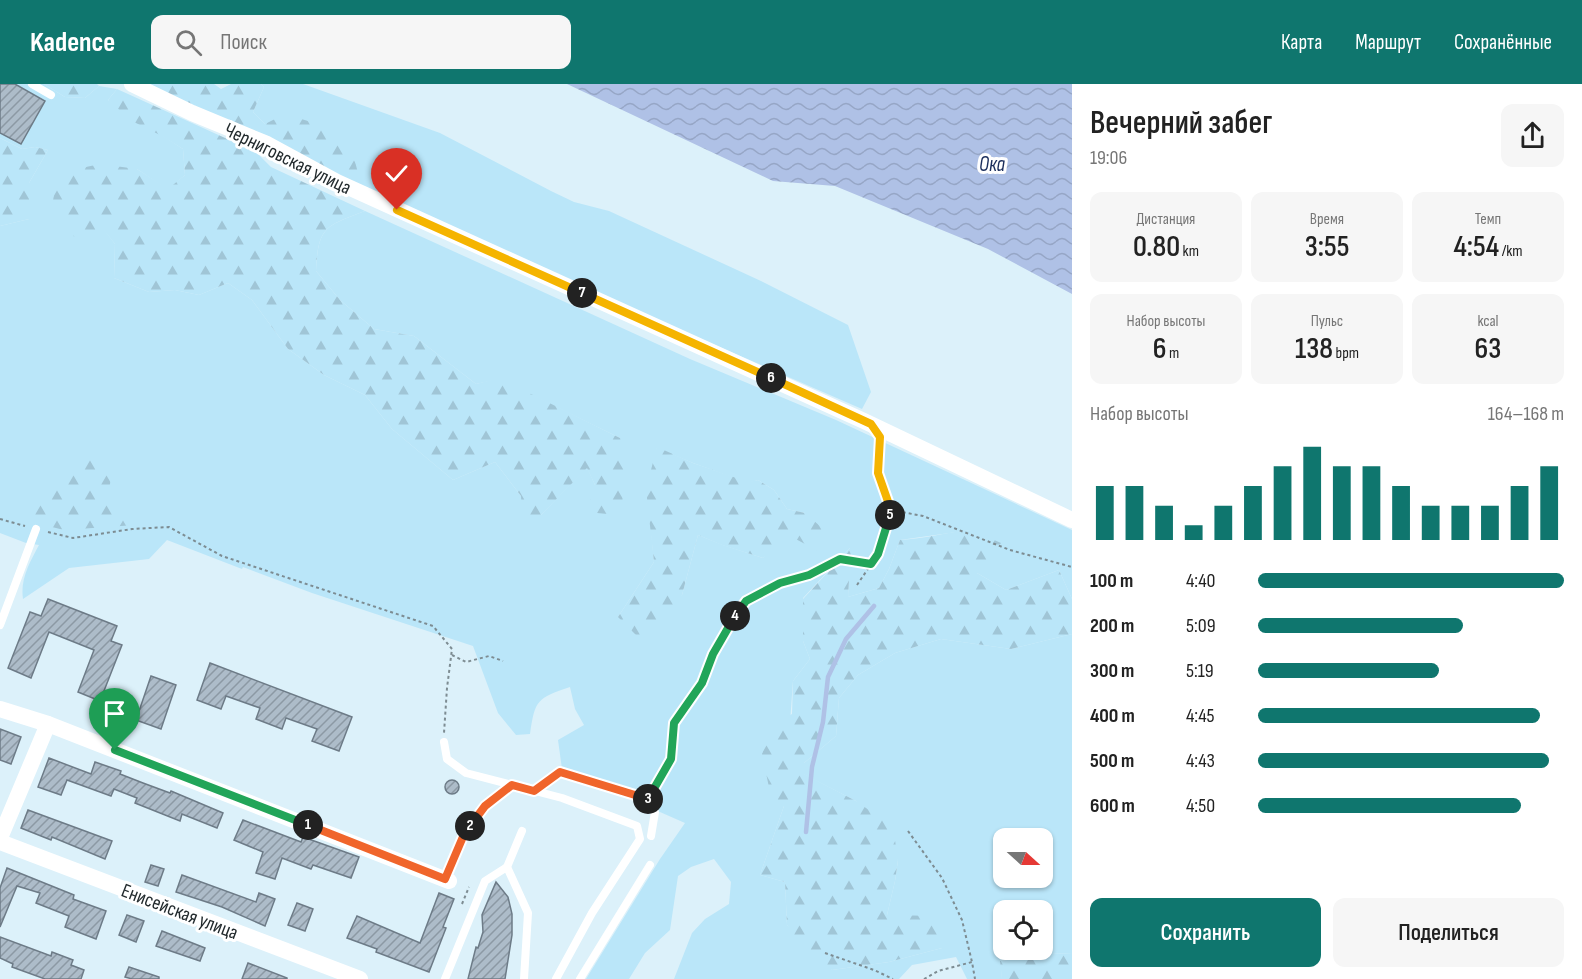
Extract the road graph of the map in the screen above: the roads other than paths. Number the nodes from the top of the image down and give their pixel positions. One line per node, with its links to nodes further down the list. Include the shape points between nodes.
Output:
1 (32, 84): 3 (lane)
2 (132, 84): 4 (street, Черниговская улица)
3 (51, 95)
4 (1072, 520)
5 (36, 529): 6 (lane)
6 (0, 625)
7 (0, 709): 8 (street)
8 (48, 724): 13 (street); 16 (street)
9 (444, 741): 10 (lane, via 447,759 466,773)
10 (534, 791): 12 (lane, via 560,772 647,800 654,812); 20 (lane, via 637,826 640,839 592,913)
11 (522, 831): 15 (lane)
12 (651, 836)
13 (0, 840): 17 (street, Енисейская улица)
14 (650, 865): 21 (lane)
15 (507, 867): 18 (lane, via 485,881); 19 (lane, via 528,913)
16 (447, 880)
17 (360, 979)
18 (445, 979)
19 (524, 979)
20 (556, 979)
21 (580, 979)

